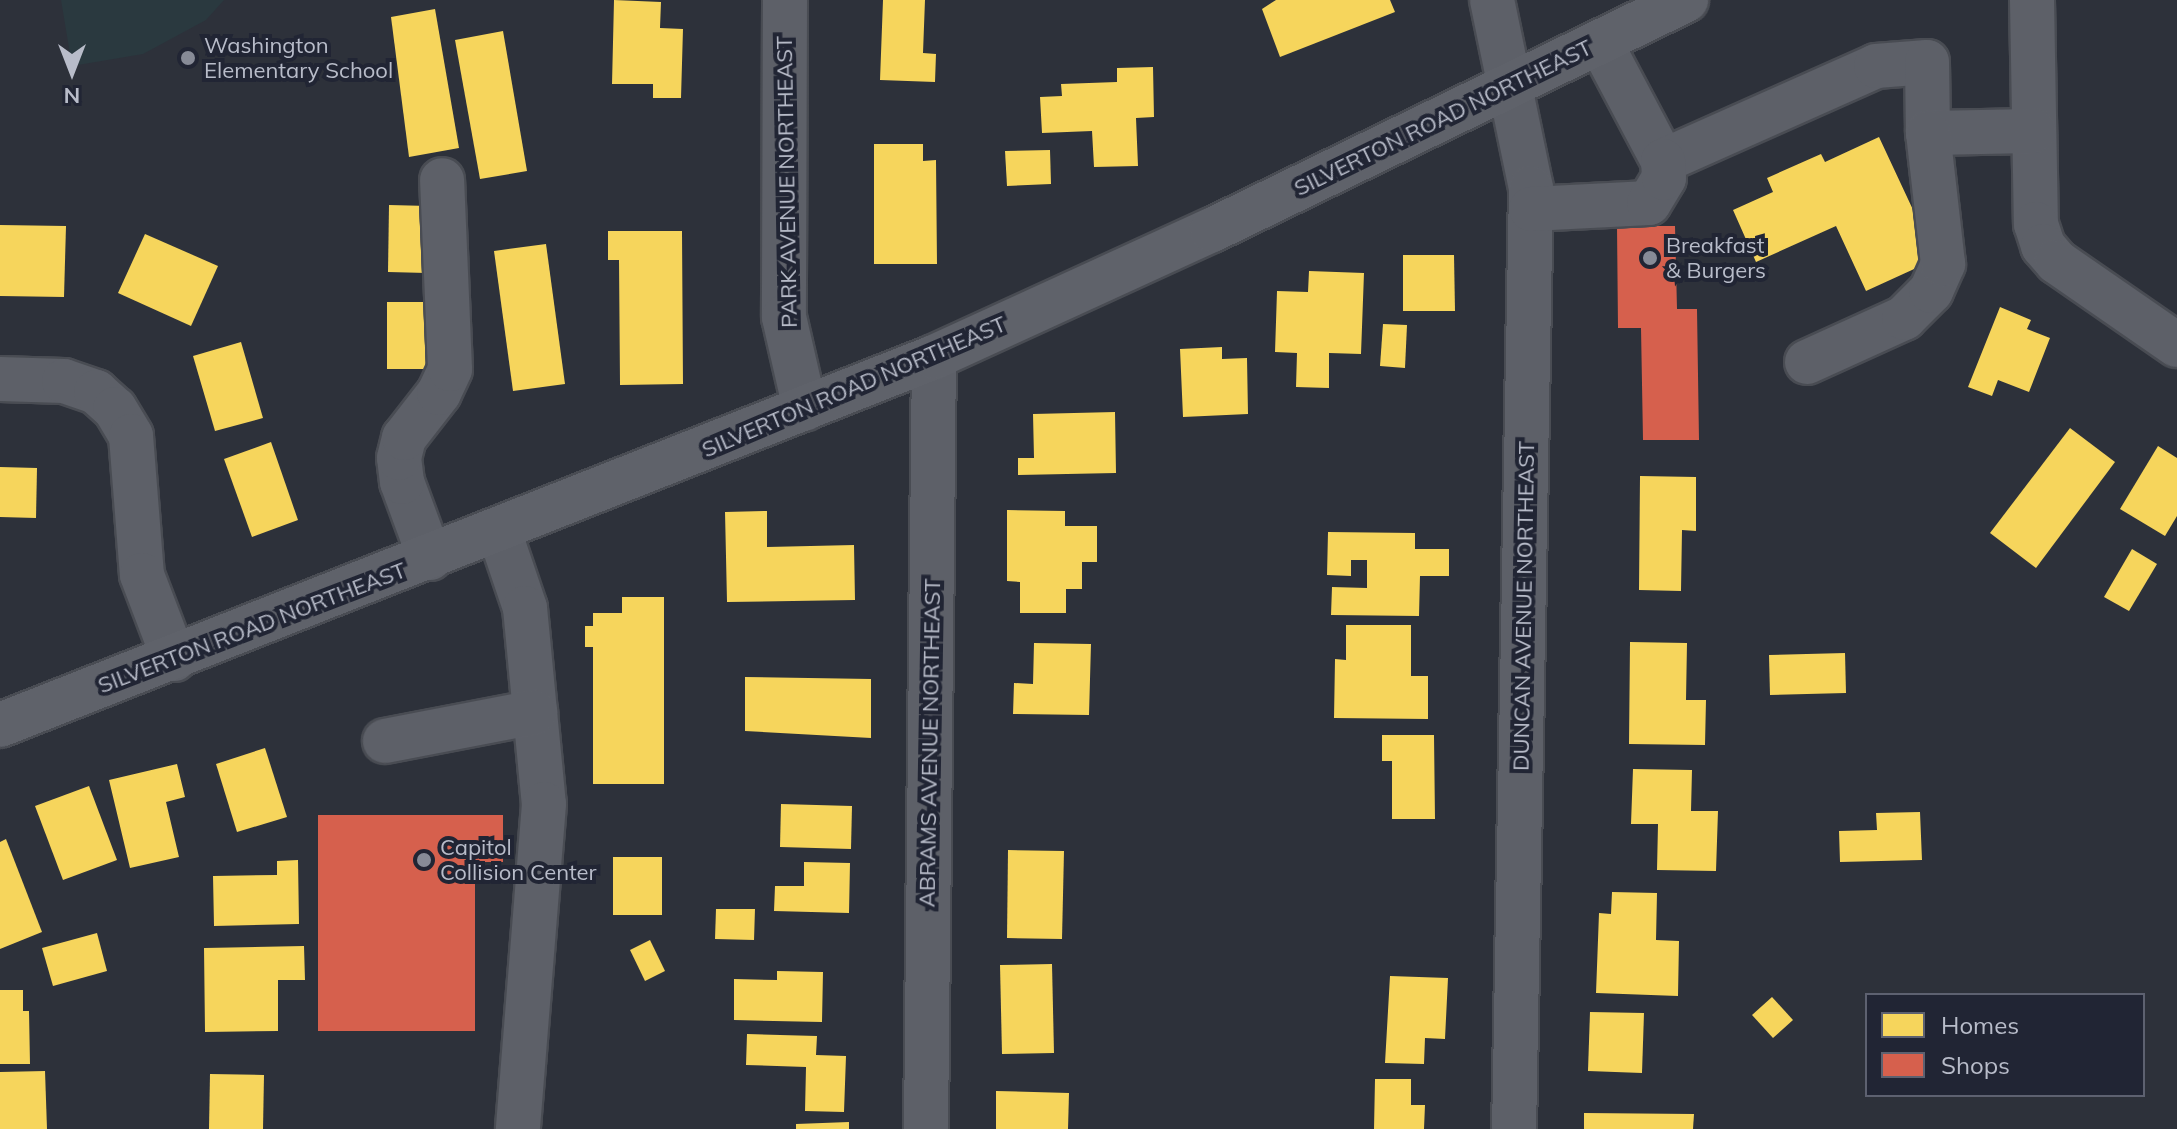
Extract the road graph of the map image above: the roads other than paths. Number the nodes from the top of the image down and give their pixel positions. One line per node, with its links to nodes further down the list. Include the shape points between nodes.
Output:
1 (785, 0): 16 (street, PARK AVENUE NORTHEAST, via 784,317)
2 (1492, 0): 6 (street, DUNCAN AVENUE NORTHEAST)
3 (1686, 0): 5 (main road, SILVERTON ROAD NORTHEAST)
4 (2032, 0): 7 (street)
5 (1600, 42): 6 (main road, SILVERTON ROAD NORTHEAST); 9 (street)
6 (1510, 85): 11 (street, DUNCAN AVENUE NORTHEAST); 13 (main road, SILVERTON ROAD NORTHEAST)
7 (2034, 131): 8 (street); 12 (street, via 2036,224 2043,246 2057,262)
8 (1928, 133): 9 (street, via 1927,62 1876,66); 14 (street, via 1943,264 1931,291 1904,318)
9 (1663, 161): 11 (street, via 1664,178 1649,203)
10 (442, 180): 18 (street, via 450,369 439,393 404,438 399,458 402,482)
11 (1531, 209): 25 (street, DUNCAN AVENUE NORTHEAST)
12 (2177, 345)
13 (934, 357): 16 (main road, SILVERTON ROAD NORTHEAST); 24 (street, ABRAMS AVENUE NORTHEAST)
14 (1807, 362)
15 (0, 379): 19 (street, via 64,381 96,392 115,409 131,436 142,575)
16 (805, 409): 17 (main road, SILVERTON ROAD NORTHEAST)
17 (499, 531): 18 (main road, SILVERTON ROAD NORTHEAST); 20 (street, via 525,608)
18 (430, 558): 19 (main road, SILVERTON ROAD NORTHEAST)
19 (174, 659): 21 (main road, SILVERTON ROAD NORTHEAST)
20 (535, 712): 22 (street); 23 (street, via 544,804)
21 (0, 725)
22 (385, 741)
23 (518, 1129)
24 (926, 1129)
25 (1514, 1129)

